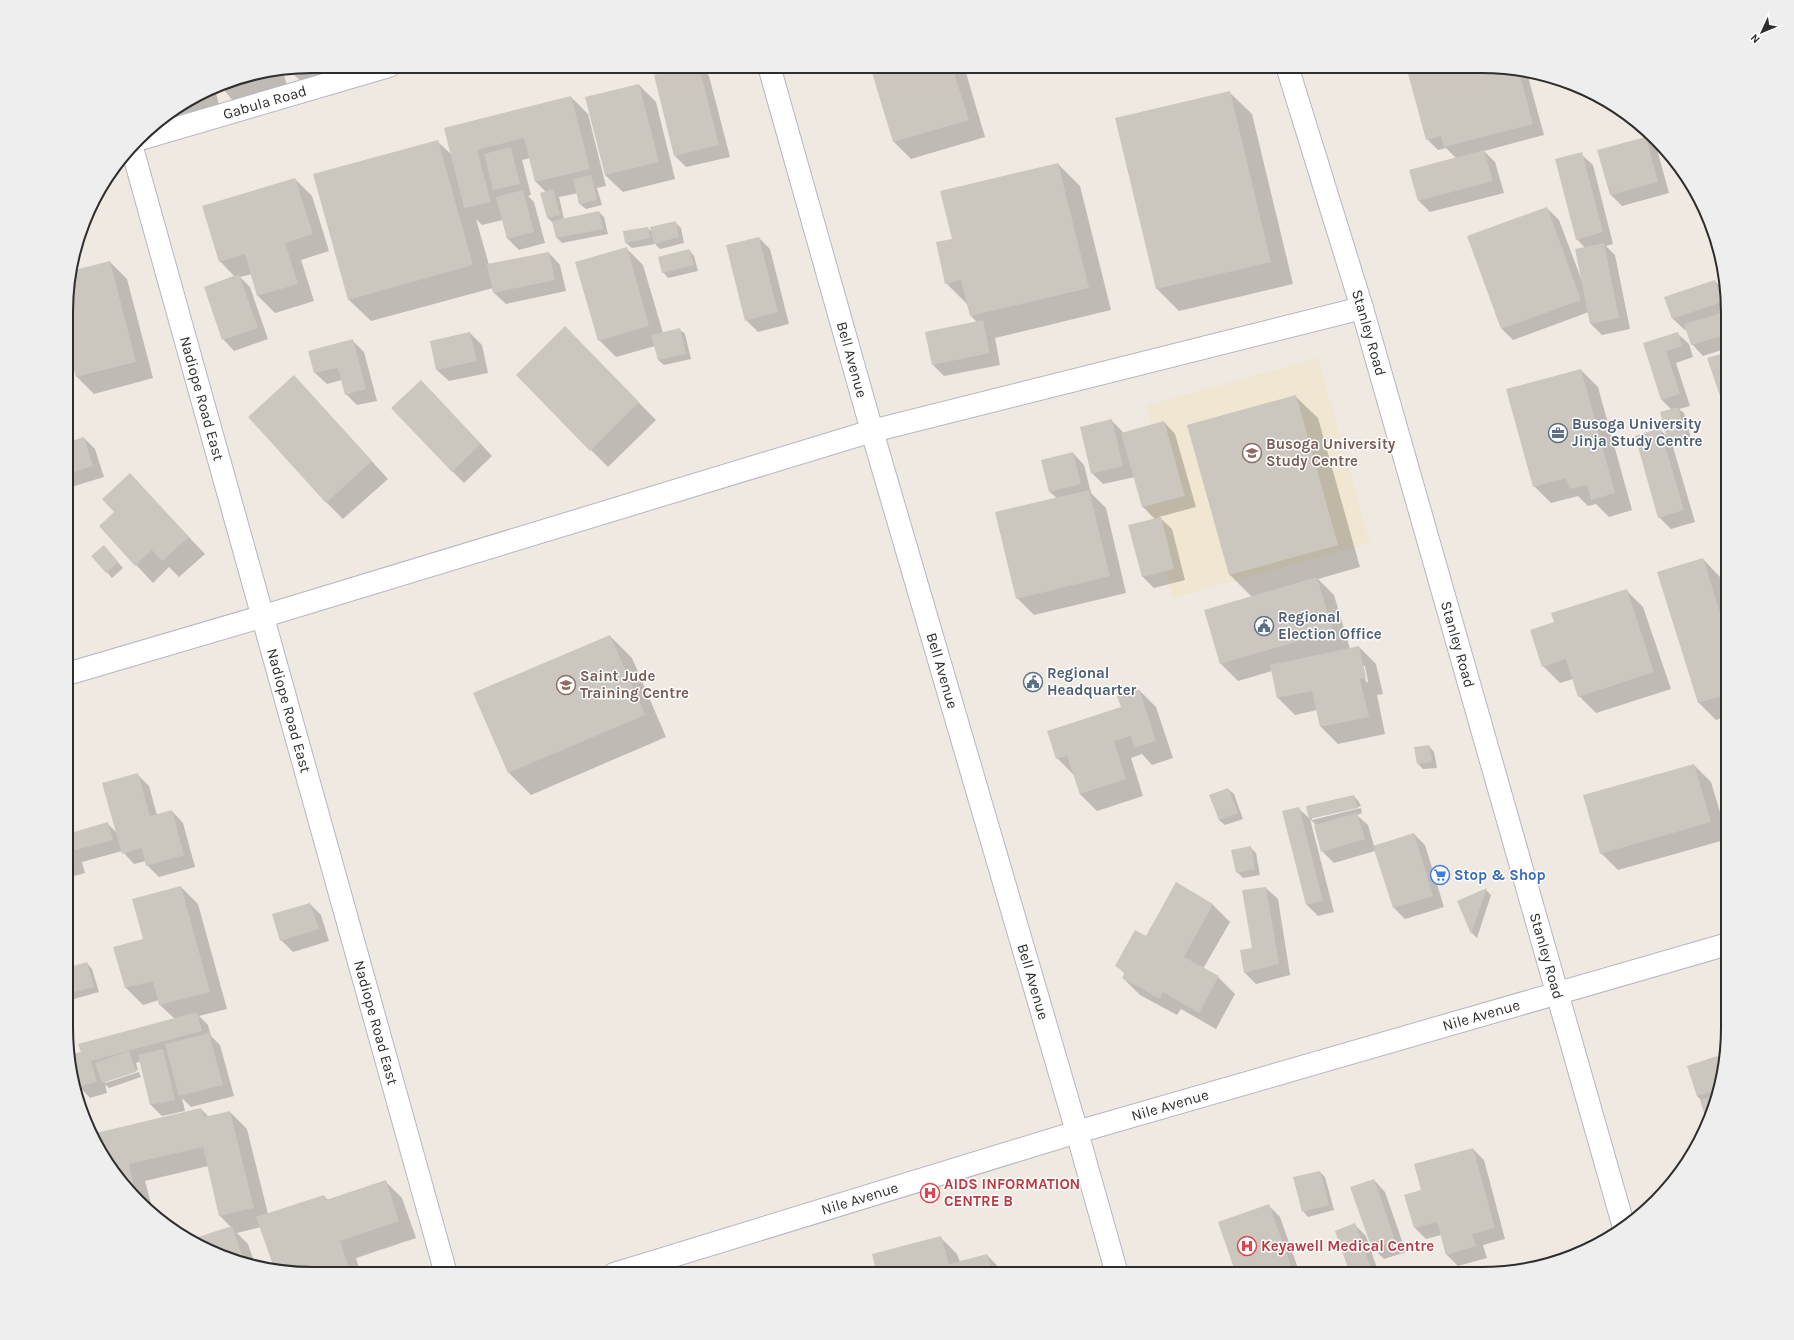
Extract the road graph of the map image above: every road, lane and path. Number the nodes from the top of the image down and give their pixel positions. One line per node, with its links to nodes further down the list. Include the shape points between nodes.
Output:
1 (365, 73): 4 (street, Gabula Road)
2 (772, 73): 7 (street, Bell Avenue)
3 (1290, 73): 6 (street, Stanley Road)
4 (150, 136)
5 (133, 153): 8 (street, Nadiope Road East)
6 (1362, 308): 7 (street); 11 (street, Stanley Road)
7 (872, 431): 8 (street); 12 (street, Bell Avenue)
8 (264, 616): 9 (street); 14 (street, Nadiope Road East)
9 (73, 672)
10 (1721, 946): 11 (street, Nile Avenue)
11 (1558, 993): 12 (street, Nile Avenue); 13 (street, Stanley Road)
12 (1077, 1132): 15 (street, Nile Avenue); 16 (street, Bell Avenue)
13 (1622, 1222)
14 (444, 1267)
15 (637, 1267)
16 (1115, 1267)

